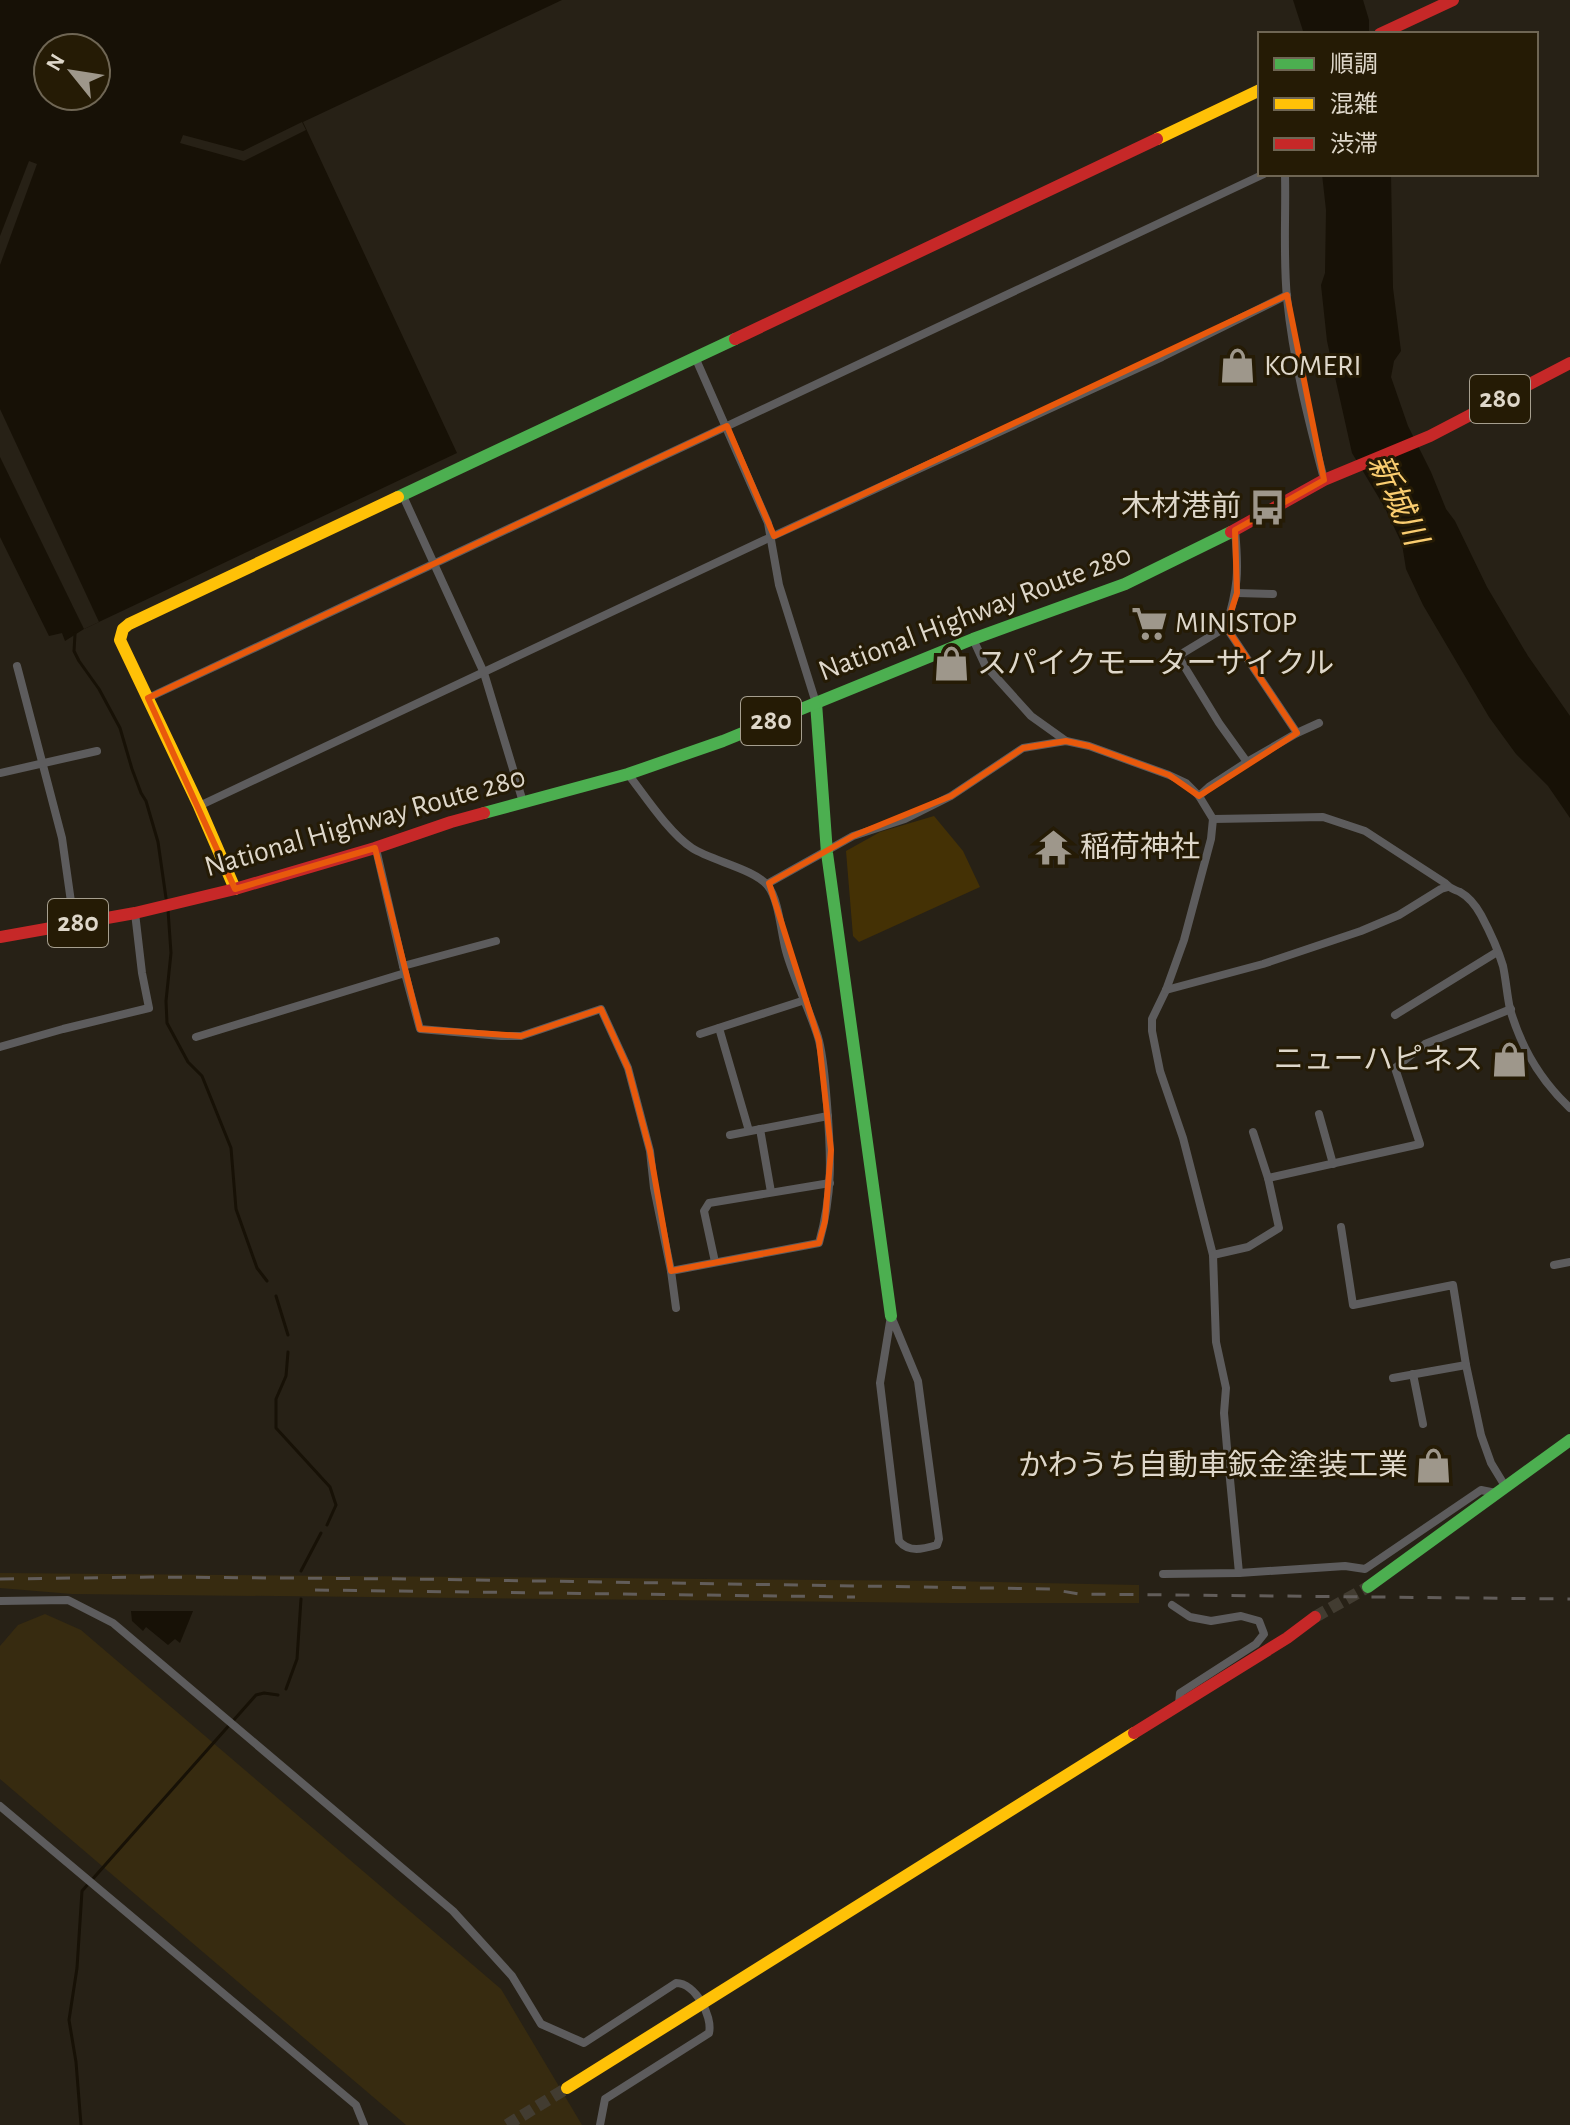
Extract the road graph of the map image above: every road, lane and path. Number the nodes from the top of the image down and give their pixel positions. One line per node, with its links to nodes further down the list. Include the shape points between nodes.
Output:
1 (1453, 0): 2 (main road)
2 (1384, 32)
3 (1258, 91): 7 (main road)
4 (1260, 176): 9 (street)
5 (1285, 176): 6 (street)
6 (1287, 295): 10 (street, via 1306,413); 13 (street)
7 (695, 357): 9 (street); 11 (main road)
8 (1570, 363): 10 (main road, National Highway Route 280 / 280, via 1430,436)
9 (727, 426): 13 (street); 14 (street)
10 (1324, 480): 12 (main road, National Highway Route 280 / 280)
11 (403, 496): 14 (street); 21 (main road, via 129,624 120,640)
12 (1235, 530): 15 (street); 18 (main road, National Highway Route 280 / 280, via 1125,584)
13 (771, 537): 20 (street); 22 (street, via 779,585)
14 (434, 564): 20 (street); 21 (street)
15 (1237, 593): 16 (street); 17 (street)
16 (1273, 594)
17 (1226, 627): 24 (street); 27 (street, via 1178,656)
18 (973, 639): 22 (main road, National Highway Route 280 / 280); 25 (street, via 985,665 1031,716)
19 (17, 666): 28 (street)
20 (484, 673): 32 (street); 33 (street)
21 (148, 698): 33 (main road)
22 (816, 703): 30 (main road, National Highway Route 280 / 280); 36 (main road)
23 (1319, 723): 24 (street)
24 (1297, 733): 27 (street)
25 (1066, 741): 31 (street, via 1169,775); 36 (street, via 1023,748 951,796 853,836)
26 (97, 751): 28 (street)
27 (1247, 762): 31 (street)
28 (43, 763): 29 (street); 41 (street, via 62,838)
29 (0, 773)
30 (628, 774): 32 (main road, National Highway Route 280 / 280); 37 (street, via 680,838)
31 (1199, 796): 34 (street)
32 (523, 802): 35 (main road, National Highway Route 280 / 280)
33 (199, 806): 39 (main road)
34 (1213, 819): 38 (street, via 1323,817 1377,837); 46 (street, via 1197,895)
35 (375, 848): 39 (main road, National Highway Route 280 / 280); 45 (street)
36 (827, 853): 37 (street); 72 (main road)
37 (767, 884): 47 (street)
38 (1448, 887): 44 (street, via 1475,906); 46 (street, via 1361,931 1253,968)
39 (235, 889): 40 (main road, National Highway Route 280 / 280)
40 (135, 913): 41 (main road, National Highway Route 280 / 280); 53 (street, via 149,1008)
41 (74, 924): 42 (main road, National Highway Route 280 / 280)
42 (0, 937)
43 (496, 941): 45 (street)
44 (1497, 952): 48 (street); 49 (street)
45 (404, 970): 52 (street); 70 (street, via 420,1029 521,1036 601,1009 628,1068 650,1151)
46 (1166, 990): 66 (street, via 1152,1031)
47 (805, 1000): 50 (street); 56 (street, via 819,1041)
48 (1511, 1009): 54 (street, via 1540,1076); 61 (street, via 1425,1044 1395,1068 1420,1144)
49 (1395, 1015)
50 (719, 1028): 51 (street); 58 (street)
51 (700, 1034)
52 (196, 1037)
53 (0, 1047)
54 (1570, 1108)
55 (1319, 1114): 61 (street)
56 (828, 1116): 57 (street); 63 (street)
57 (760, 1129): 58 (street); 64 (street)
58 (749, 1131): 60 (street)
59 (1253, 1132): 62 (street)
60 (730, 1135)
61 (1333, 1164): 62 (street)
62 (1268, 1178): 66 (street, via 1279,1228 1248,1247)
63 (830, 1183): 64 (street); 67 (street, via 819,1243)
64 (771, 1192): 67 (street, via 709,1203 704,1211)
65 (1341, 1227): 73 (street, via 1353,1305 1453,1285)
66 (1213, 1255): 79 (street, via 1216,1342 1226,1388)
67 (715, 1262): 70 (street)
68 (1570, 1262): 69 (street)
69 (1554, 1265)
70 (671, 1271): 71 (street)
71 (676, 1308)
72 (891, 1316): 72 (street, via 880,1383 899,1541 912,1550 937,1545 939,1539 918,1381)
73 (1466, 1365): 74 (street); 78 (street, via 1481,1435)
74 (1413, 1374): 75 (street); 76 (street)
75 (1393, 1378)
76 (1423, 1424)
77 (1570, 1440): 78 (main road)
78 (1500, 1489): 79 (street, via 1481,1490 1365,1569); 81 (main road)
79 (1239, 1573): 80 (street)
80 (1163, 1574)
81 (1368, 1587)
82 (0, 1601): 87 (street, via 68,1600 113,1623 453,1911 512,1976 541,2024 584,2043 676,1983 690,1988)
83 (1172, 1605): 85 (street, via 1190,1617 1211,1621 1241,1616 1259,1621 1264,1634 1180,1693)
84 (1315, 1617): 85 (main road)
85 (1179, 1704): 87 (main road)
86 (0, 1806): 89 (street, via 356,2105)
87 (700, 2003): 88 (main road); 90 (street, via 711,2025 709,2033 605,2099)
88 (567, 2088)
89 (364, 2125)
90 (600, 2125)

